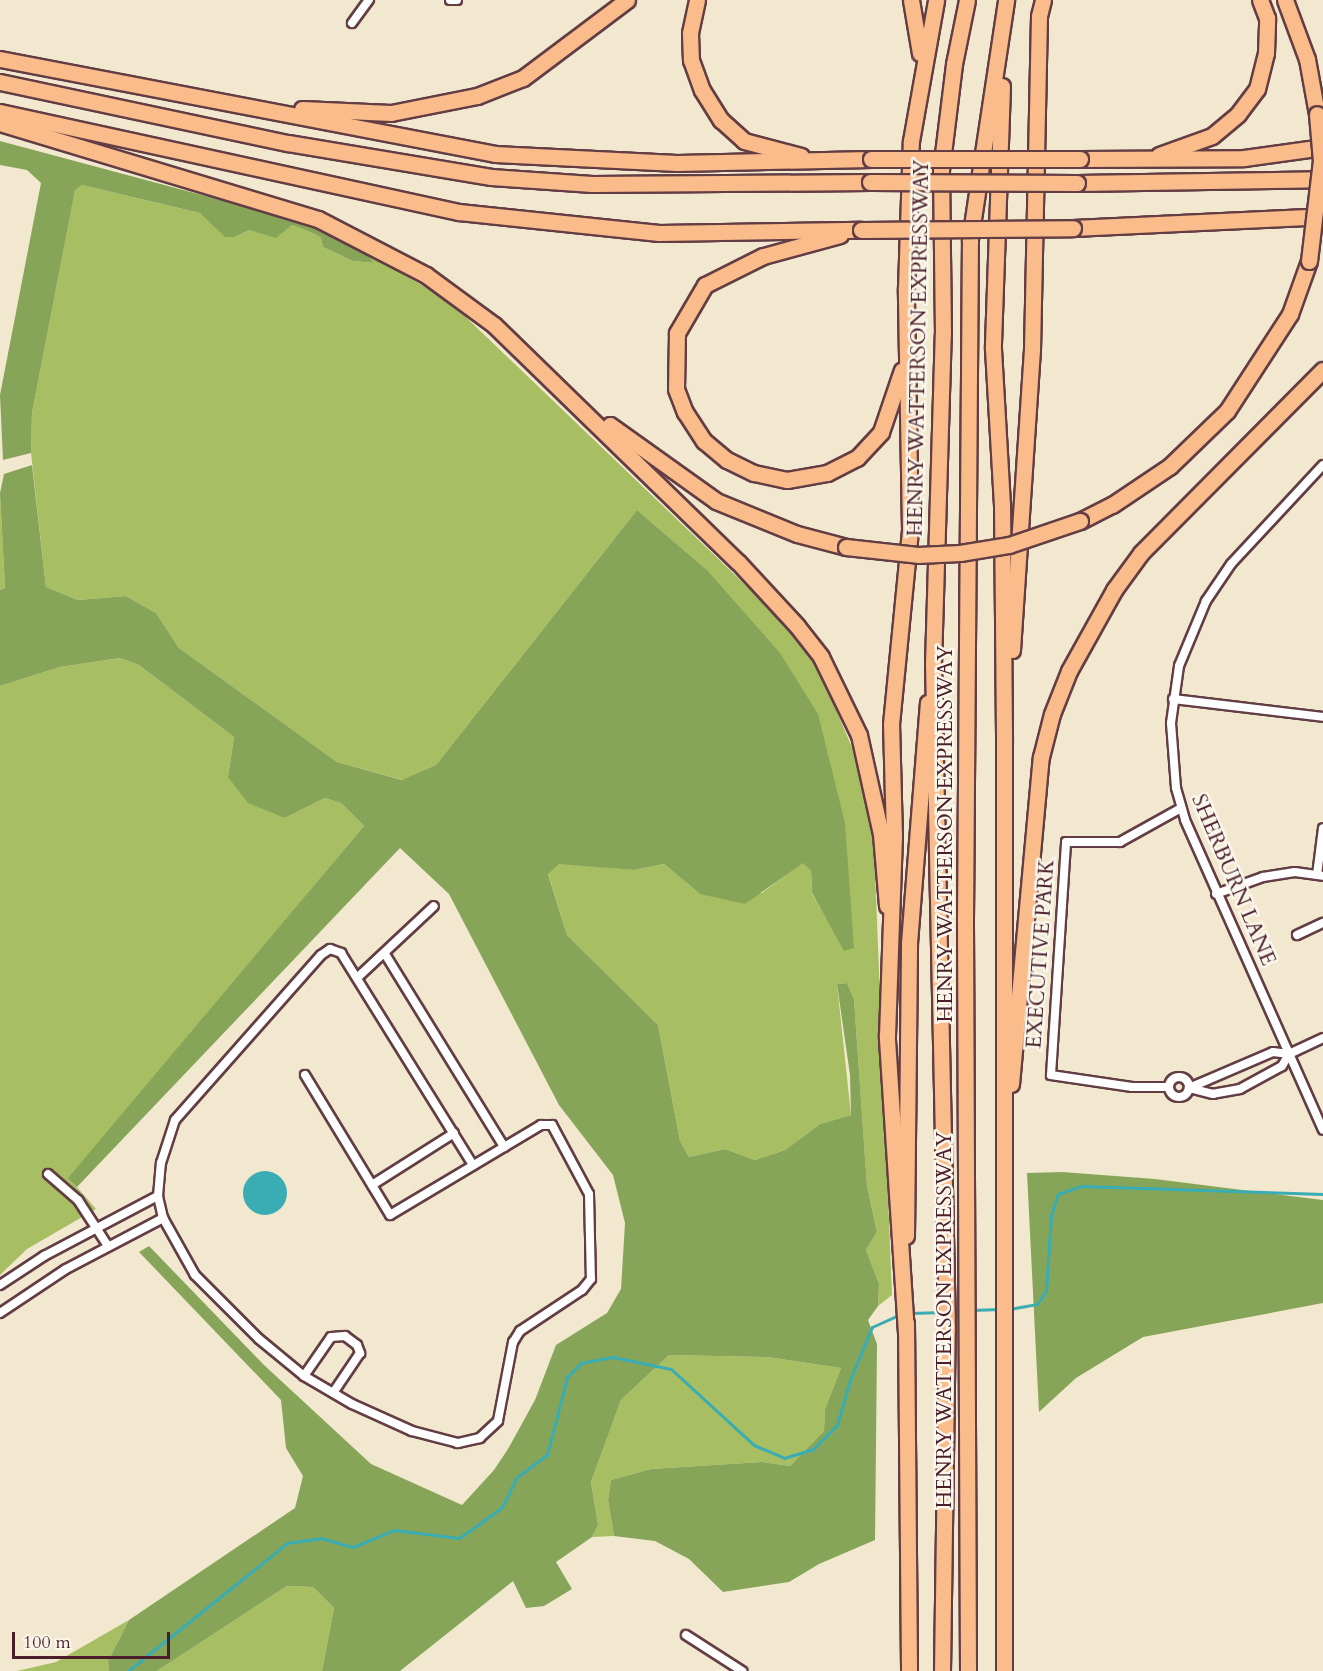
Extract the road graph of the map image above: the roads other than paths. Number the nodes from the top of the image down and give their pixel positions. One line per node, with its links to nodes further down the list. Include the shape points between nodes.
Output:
1 (369, 0): 14 (street)
2 (450, 0): 3 (street)
3 (458, 0)
4 (627, 0): 15 (highway, via 523,78 477,96 391,113 302,109)
5 (697, 0): 21 (highway, via 690,33 691,60 702,90 721,120 744,141 761,148)
6 (911, 0): 16 (highway)
7 (936, 0): 16 (highway)
8 (967, 0): 30 (highway, HENRY WATTERSON EXPRESSWAY, via 954,64 941,170 943,334)
9 (1006, 0): 69 (highway, HENRY WATTERSON EXPRESSWAY, via 970,239)
10 (1014, 0): 33 (highway, via 999,104 994,228 993,349 1002,505)
11 (1043, 0): 33 (highway, via 1039,16 1032,339)
12 (1260, 0): 22 (highway, via 1267,18 1266,53 1257,89 1238,114 1212,136)
13 (1285, 0): 28 (highway, bridge, via 1307,58 1322,161 1309,261 1290,314 1227,411 1170,466 1080,521 1009,545 960,553 918,555 846,547 797,534 716,501)
14 (352, 23)
15 (0, 59): 21 (highway, via 495,153 677,163)
16 (922, 66): 26 (highway, via 911,141)
17 (0, 82): 23 (highway, bridge, via 288,143 502,179 592,184)
18 (0, 112): 25 (highway, via 459,212 659,232)
19 (0, 123): 28 (highway, via 318,219 426,275 494,325)
20 (1323, 147): 22 (highway, via 1244,158)
21 (818, 159): 22 (highway, bridge)
22 (1143, 160)
23 (1323, 179)
24 (1323, 216): 25 (highway, bridge, via 1073,228)
25 (861, 230): 26 (highway, via 763,256 705,285 677,333 676,389 704,441 727,460 754,473 797,478 827,473 857,458 881,432 895,401)
26 (907, 350): 40 (highway, via 910,529 891,724)
27 (1323, 370): 52 (highway, via 1141,553 1094,623 1068,671 1041,757)
28 (556, 387): 40 (highway, via 738,562 821,657 862,745 880,834 882,887)
29 (1323, 465): 31 (street, SHERBURN LANE, via 1231,564 1206,601 1186,645)
30 (933, 664): 61 (highway, via 921,750 909,943); 68 (highway, HENRY WATTERSON EXPRESSWAY, via 947,1330)
31 (1173, 699): 32 (street); 34 (street, SHERBURN LANE, via 1172,760)
32 (1323, 717)
33 (1004, 741): 52 (highway)
34 (1181, 808): 37 (street, SHERBURN LANE); 47 (street, EXECUTIVE PARK, via 1120,842 1066,842 1051,1075 1132,1087)
35 (1323, 828): 36 (street)
36 (1320, 875): 37 (street, via 1295,872 1263,877)
37 (1216, 894): 45 (street, SHERBURN LANE)
38 (434, 906): 42 (street)
39 (1323, 923): 41 (street)
40 (892, 933): 61 (highway, via 887,1036)
41 (1297, 935)
42 (385, 954): 43 (street); 51 (street)
43 (357, 978): 50 (street); 56 (street, via 341,953 330,949 321,954 175,1119 161,1163)
44 (1323, 1038): 45 (street)
45 (1289, 1054): 48 (street, EXECUTIVE PARK, via 1273,1052); 48 (street, EXECUTIVE PARK, via 1282,1066 1240,1089 1213,1094); 49 (street, SHERBURN LANE)
46 (305, 1075): 55 (street)
47 (1169, 1087): 48 (street, EXECUTIVE PARK, via 1178,1097); 48 (street, EXECUTIVE PARK, via 1179,1077)
48 (1189, 1088)
49 (1323, 1130)
50 (454, 1133): 53 (street); 55 (street)
51 (504, 1147): 53 (street); 64 (street, via 541,1125 552,1125 589,1194 594,1264 591,1279 582,1290 520,1331 513,1342 498,1421 480,1438 458,1443 412,1431)
52 (1002, 1158): 70 (highway)
53 (473, 1165): 55 (street, via 390,1215)
54 (48, 1174): 58 (street, via 78,1200)
55 (372, 1185)
56 (158, 1196): 57 (street); 58 (street)
57 (163, 1218): 59 (street); 63 (street, via 195,1275 260,1340)
58 (97, 1227): 59 (street); 60 (street)
59 (108, 1246): 62 (street)
60 (0, 1285)
61 (903, 1292): 67 (highway)
62 (0, 1313)
63 (304, 1376): 64 (street); 64 (street, via 331,1337 345,1336 360,1349 360,1358)
64 (333, 1393)
65 (686, 1635): 66 (street)
66 (742, 1671)
67 (909, 1671)
68 (942, 1671)
69 (968, 1671)
70 (1004, 1671)

